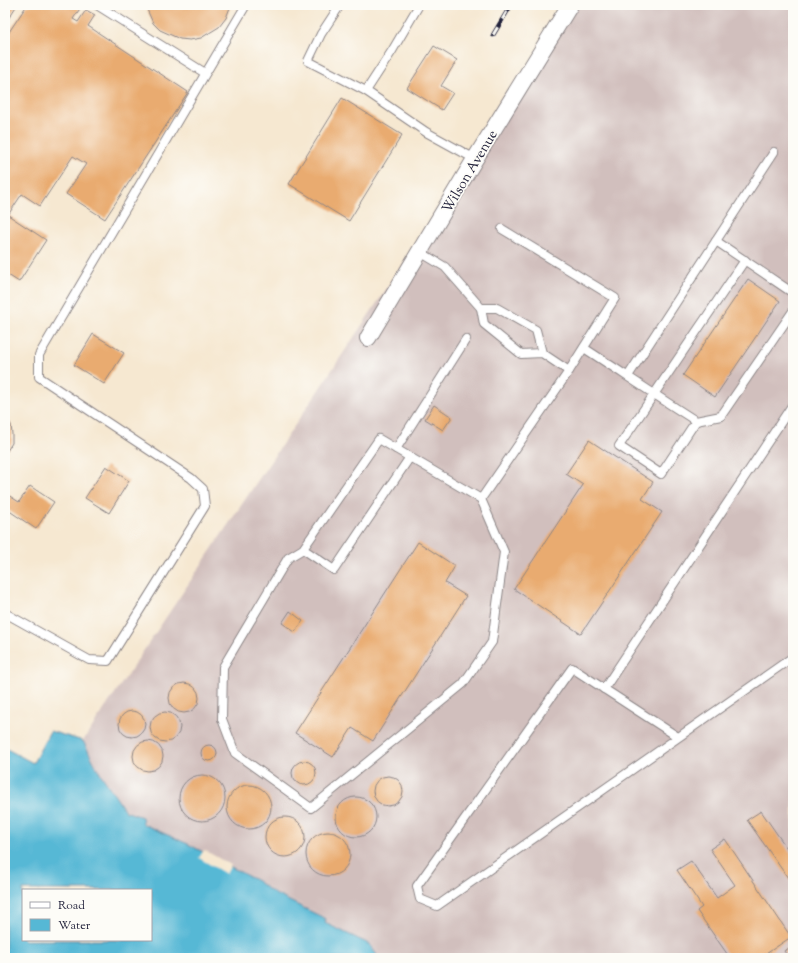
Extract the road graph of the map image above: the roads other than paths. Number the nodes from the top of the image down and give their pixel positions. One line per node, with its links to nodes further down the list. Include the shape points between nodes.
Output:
1 (97, 5): 6 (lane)
2 (246, 5): 6 (lane)
3 (340, 5): 7 (lane, via 321,34 308,61)
4 (419, 5): 7 (lane)
5 (570, 5): 9 (street, Wilson Avenue)
6 (205, 73): 30 (lane, via 38,355 39,377 191,478 203,489 205,506 108,660 89,660)
7 (366, 91): 9 (lane, via 426,132)
8 (774, 152): 11 (lane)
9 (475, 159): 12 (street, Wilson Avenue)
10 (502, 229): 19 (lane, via 615,298)
11 (716, 241): 13 (lane); 22 (lane)
12 (420, 252): 15 (lane, via 445,267); 17 (street, Wilson Avenue)
13 (745, 260): 14 (lane); 23 (lane)
14 (793, 293)
15 (480, 308): 20 (lane, via 484,324 521,354); 20 (lane, via 496,308 536,330)
16 (793, 311): 25 (lane, via 721,416)
17 (368, 338)
18 (466, 339): 26 (lane)
19 (584, 348): 21 (lane); 22 (lane)
20 (542, 353): 21 (lane)
21 (569, 371): 28 (lane)
22 (628, 376): 23 (lane)
23 (655, 394): 25 (lane); 25 (lane, via 619,446 661,474)
24 (793, 404): 32 (lane)
25 (696, 421)
26 (396, 449): 27 (lane); 29 (lane, via 379,439)
27 (410, 457): 28 (lane); 29 (lane, via 334,570)
28 (481, 499): 29 (lane, via 504,552 492,642 463,684 311,808 235,753 222,719 223,667 288,558)
29 (303, 550)
30 (5, 613)
31 (793, 657): 33 (lane)
32 (604, 689): 33 (lane); 33 (lane, via 572,668 417,886 420,899 437,906)
33 (678, 737)

